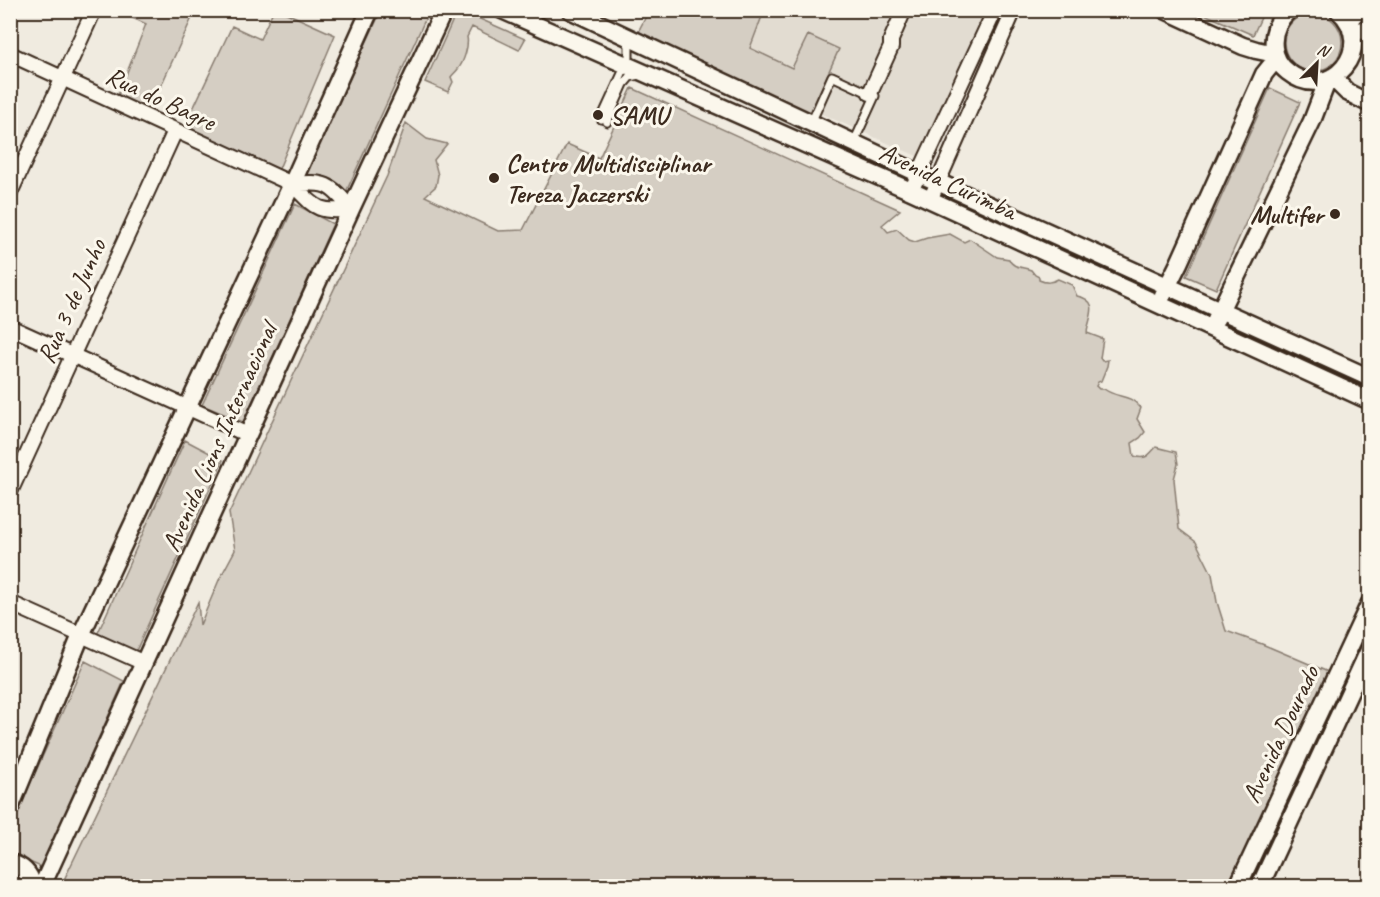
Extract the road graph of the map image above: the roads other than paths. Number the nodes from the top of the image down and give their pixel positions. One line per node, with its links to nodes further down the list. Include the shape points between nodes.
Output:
1 (94, 10): 19 (street)
2 (370, 10): 27 (street, Avenida Lions Internacional)
3 (444, 10): 31 (street, Avenida Lions Internacional)
4 (502, 10): 16 (street, Avenida Curimba)
5 (570, 10): 13 (street, Avenida Curimba)
6 (904, 10): 20 (street)
7 (995, 10): 25 (street)
8 (1014, 10): 26 (street)
9 (1165, 10): 15 (street, via 1243,46)
10 (1289, 10): 15 (street, via 1276,28)
11 (1349, 18): 12 (street); 18 (street, via 1353,47 1350,58)
12 (1370, 30)
13 (620, 34): 16 (lane, via 629,46); 22 (street, Avenida Curimba)
14 (10, 54): 19 (street, Rua do Bagre)
15 (1276, 56): 18 (street, via 1284,69 1301,80); 32 (street, via 1264,74)
16 (626, 65): 17 (street, Avenida Curimba); 17 (lane, via 604,121 630,77)
17 (653, 77): 28 (street, Avenida Curimba)
18 (1330, 78): 21 (street); 34 (street)
19 (63, 79): 23 (street, Rua do Bagre); 29 (street)
20 (870, 93): 22 (lane, via 832,76); 24 (lane, via 875,96)
21 (1370, 104)
22 (811, 123): 24 (street, Avenida Curimba)
23 (175, 130): 27 (street, Rua do Bagre); 37 (street, Rua 3 de Junho)
24 (853, 142): 25 (street, Avenida Curimba)
25 (920, 174): 26 (street, Avenida Curimba); 28 (street)
26 (938, 182): 30 (street); 32 (street, Avenida Curimba)
27 (292, 184): 31 (street, Rua do Bagre, via 321,209); 31 (street, Rua do Bagre, via 314,182 328,186); 40 (street, Avenida Lions Internacional)
28 (911, 191): 30 (street, Avenida Curimba)
29 (10, 193)
30 (930, 200): 33 (street, Avenida Curimba)
31 (351, 209): 41 (street, Avenida Lions Internacional)
32 (1167, 286): 33 (street); 34 (street, Avenida Curimba)
33 (1159, 304): 36 (street, Avenida Curimba)
34 (1220, 310): 36 (street); 38 (street, Avenida Curimba)
35 (10, 327): 37 (street)
36 (1212, 328): 39 (street, Avenida Curimba)
37 (72, 356): 40 (street); 42 (street, Rua 3 de Junho)
38 (1370, 378)
39 (1370, 401)
40 (188, 409): 41 (street); 45 (street, Avenida Lions Internacional)
41 (248, 435): 48 (street, Avenida Lions Internacional)
42 (10, 492)
43 (10, 603): 45 (street)
44 (1370, 603): 47 (street, Avenida Dourado)
45 (81, 635): 48 (street); 50 (street, Avenida Lions Internacional)
46 (1370, 648): 49 (street, Avenida Dourado)
47 (1343, 660): 49 (street); 54 (street, Avenida Dourado)
48 (144, 663): 53 (street, Avenida Lions Internacional)
49 (1365, 670): 55 (street, Avenida Dourado)
50 (10, 808)
51 (10, 863): 52 (street, via 23,869)
52 (33, 886)
53 (42, 886)
54 (1238, 886)
55 (1260, 886)

